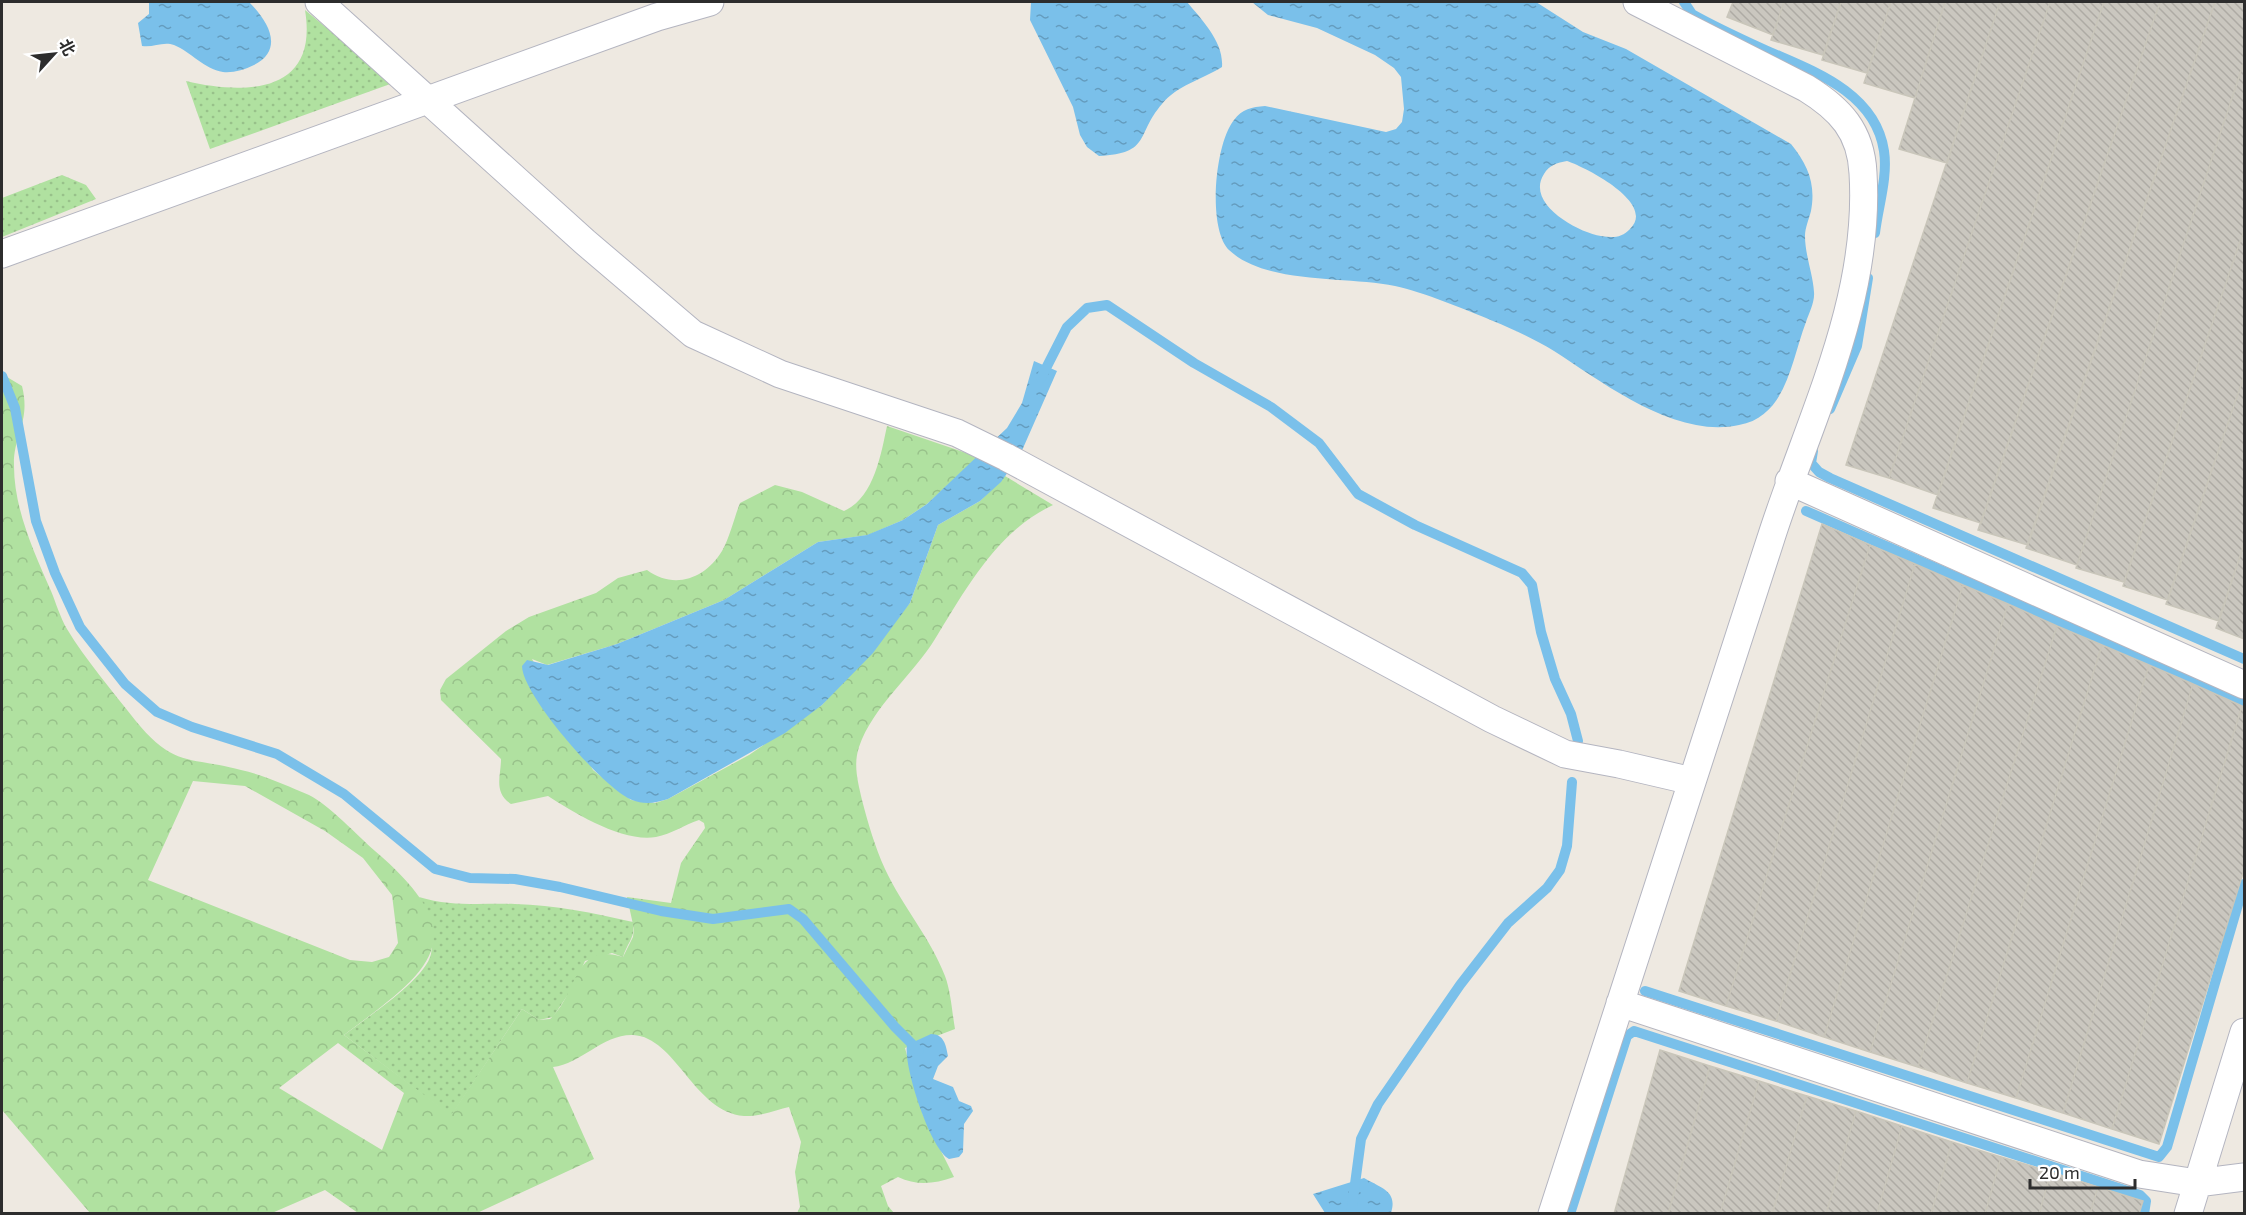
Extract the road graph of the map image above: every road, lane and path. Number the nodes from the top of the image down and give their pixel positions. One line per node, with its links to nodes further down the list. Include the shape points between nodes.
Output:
1 (319, 2): 4 (street)
2 (710, 2): 4 (street, via 657,17)
3 (1646, 3): 6 (street, via 1832,103 1856,142 1863,170 1864,204 1856,279 1837,355)
4 (429, 100): 5 (street); 8 (street, via 693,334 780,374 957,433 1492,719 1565,754)
5 (2, 254)
6 (1789, 481): 7 (street); 8 (street)
7 (2244, 685)
8 (1692, 781): 9 (street)
9 (1620, 1003): 12 (street, via 2139,1174); 13 (street)
10 (2244, 1032): 12 (street)
11 (2244, 1177): 12 (street)
12 (2198, 1183): 14 (street)
13 (1552, 1214)
14 (2188, 1214)

